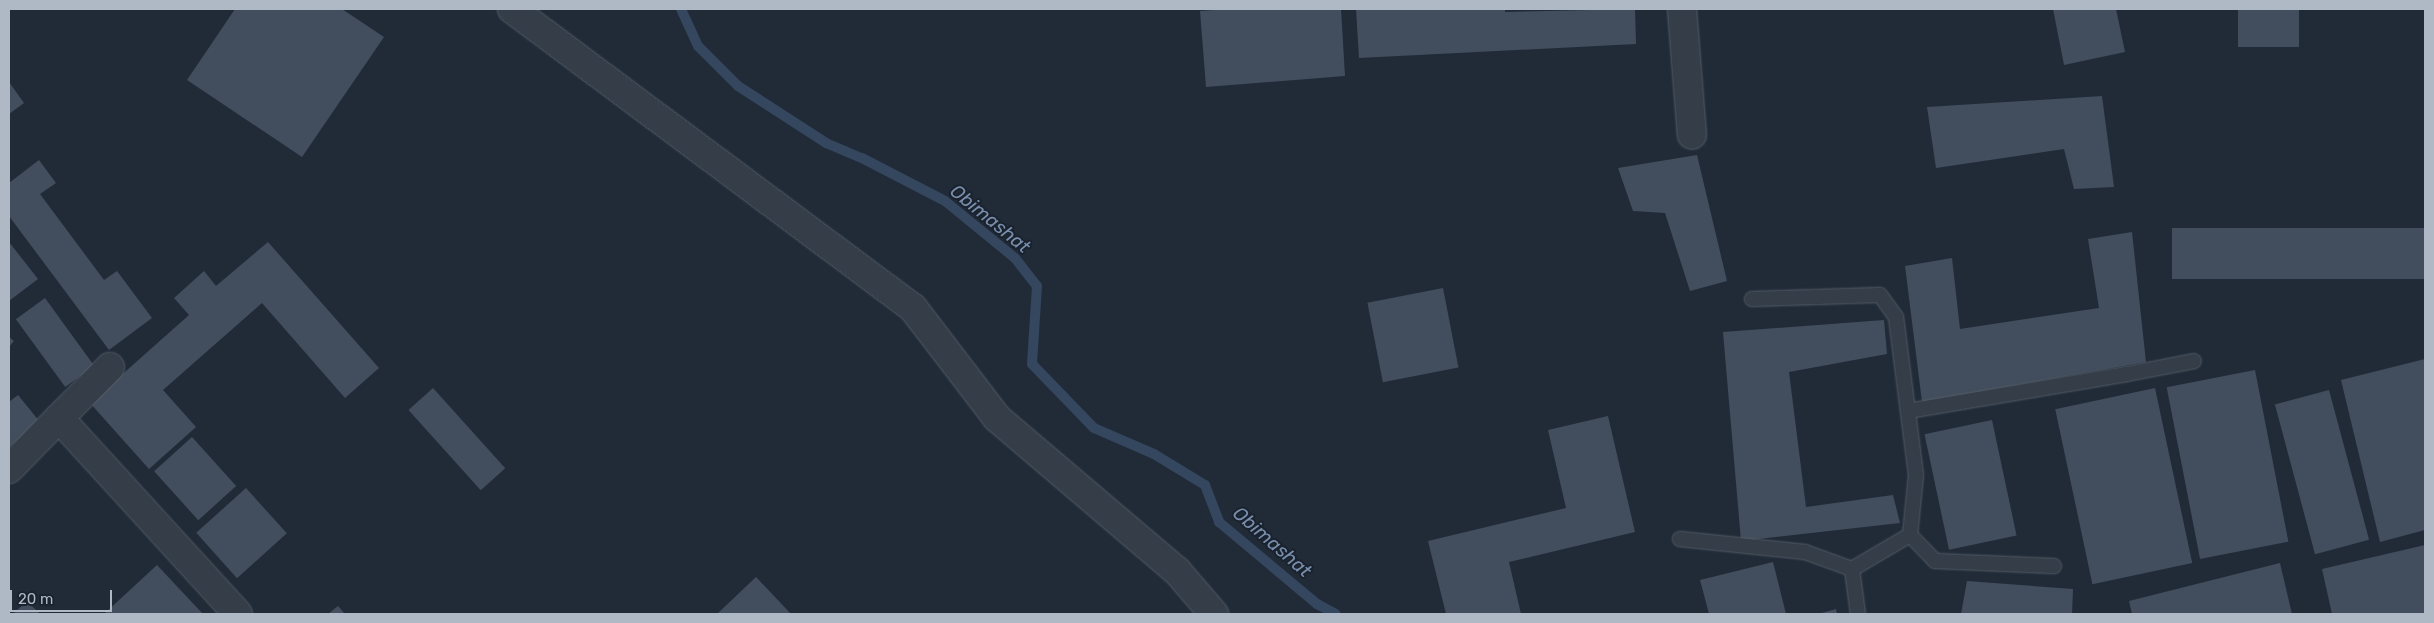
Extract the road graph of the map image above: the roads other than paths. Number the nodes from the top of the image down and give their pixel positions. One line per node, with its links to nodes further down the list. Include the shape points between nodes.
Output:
1 (512, 9): 15 (street, via 914,308 997,418 1177,571)
2 (1682, 9): 3 (street)
3 (1692, 135)
4 (1752, 299): 7 (lane, via 1880,296 1896,317)
5 (2194, 361): 7 (lane)
6 (110, 367): 8 (street)
7 (1908, 412): 10 (lane, via 1916,475)
8 (58, 418): 9 (street); 14 (street)
9 (9, 469)
10 (1910, 535): 12 (lane, via 1935,561); 13 (lane)
11 (1680, 539): 13 (lane, via 1805,552)
12 (2054, 566)
13 (1852, 569): 16 (lane)
14 (238, 614)
15 (1214, 614)
16 (1858, 614)

